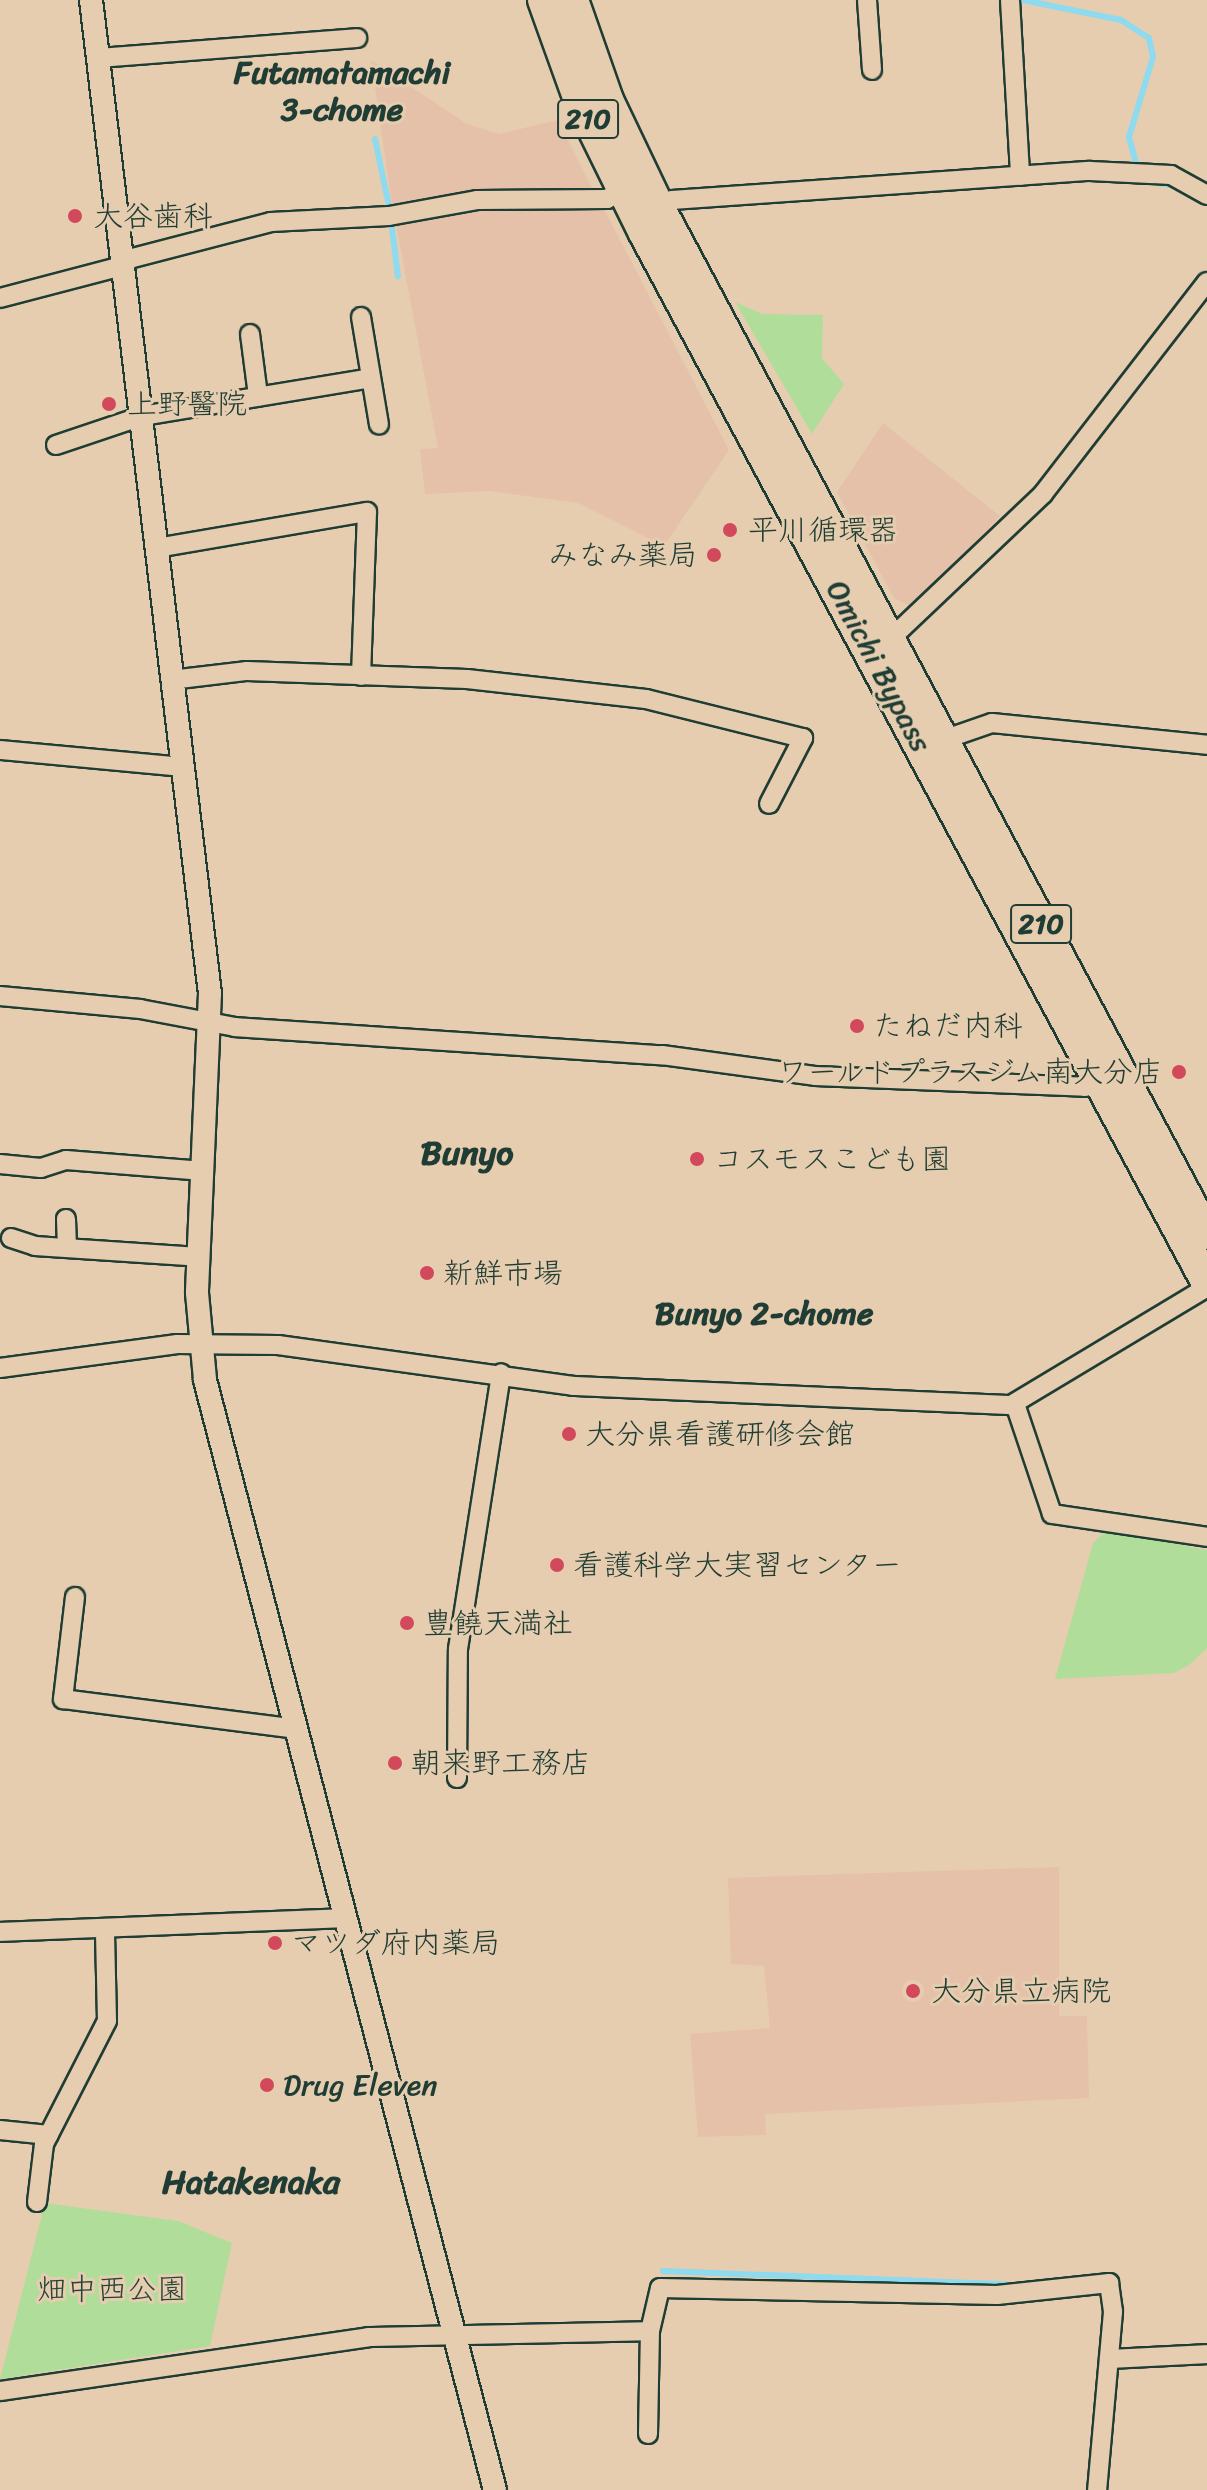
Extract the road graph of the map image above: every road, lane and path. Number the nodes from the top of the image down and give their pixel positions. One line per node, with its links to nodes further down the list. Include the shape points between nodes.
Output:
1 (91, 0): 7 (street)
2 (543, 0): 10 (highway, Omichi Bypass / 210, via 580,103)
3 (573, 0): 10 (highway, Omichi Bypass / 210)
4 (867, 0): 8 (street)
5 (1010, 0): 9 (street)
6 (357, 38): 7 (street)
7 (98, 58): 13 (street)
8 (872, 70)
9 (1020, 176): 11 (street, via 1171,175); 12 (street, via 672,200)
10 (632, 182): 12 (highway, Omichi Bypass / 210); 13 (street, via 607,199 477,200 389,216 271,222)
11 (1207, 195)
12 (652, 220): 24 (highway, Omichi Bypass / 210)
13 (126, 262): 15 (street); 20 (street)
14 (1207, 282): 24 (street, via 1043,494)
15 (0, 298)
16 (361, 317): 18 (street)
17 (250, 334): 19 (street)
18 (371, 378): 19 (street); 21 (street)
19 (258, 396): 20 (street)
20 (142, 416): 22 (street); 23 (street)
21 (379, 424)
22 (56, 445)
23 (156, 548): 25 (street, via 367,512); 26 (street)
24 (882, 649): 27 (highway, Omichi Bypass / 210)
25 (361, 676): 26 (street, via 247,671); 31 (street, via 646,699 803,738)
26 (171, 680): 30 (street)
27 (934, 744): 28 (street, via 992,723); 34 (highway, Omichi Bypass / 210)
28 (1207, 745)
29 (0, 750): 30 (street)
30 (182, 767): 33 (street)
31 (769, 804)
32 (0, 996): 33 (street)
33 (212, 1024): 34 (street, via 662,1055 815,1076 1085,1087); 36 (street)
34 (1109, 1076): 38 (highway, Omichi Bypass / 210); 42 (highway, Omichi Bypass / 210)
35 (0, 1164): 36 (street, via 41,1168 66,1160)
36 (204, 1171): 41 (street)
37 (66, 1219): 40 (street)
38 (1207, 1234)
39 (11, 1238): 40 (street)
40 (67, 1246): 41 (street)
41 (199, 1257): 43 (street)
42 (1207, 1285): 46 (street)
43 (199, 1343): 44 (street); 45 (street, via 323,1348); 49 (street)
44 (0, 1368)
45 (501, 1373): 46 (street, via 623,1389); 50 (street, via 458,1649)
46 (1015, 1404): 47 (street, via 1052,1514)
47 (1207, 1537)
48 (75, 1597): 49 (street, via 63,1699)
49 (296, 1729): 51 (street)
50 (457, 1778)
51 (345, 1918): 52 (street); 57 (street)
52 (105, 1930): 53 (street); 55 (street, via 107,2021)
53 (0, 1932)
54 (0, 2130): 55 (street)
55 (49, 2135): 56 (street)
56 (37, 2202)
57 (454, 2331): 58 (street); 61 (street); 63 (street)
58 (650, 2331): 60 (street, via 660,2288 997,2295 1109,2283); 62 (street)
59 (1207, 2354): 60 (street)
60 (1109, 2359): 64 (street)
61 (0, 2391)
62 (648, 2434)
63 (495, 2490)
64 (1097, 2490)

